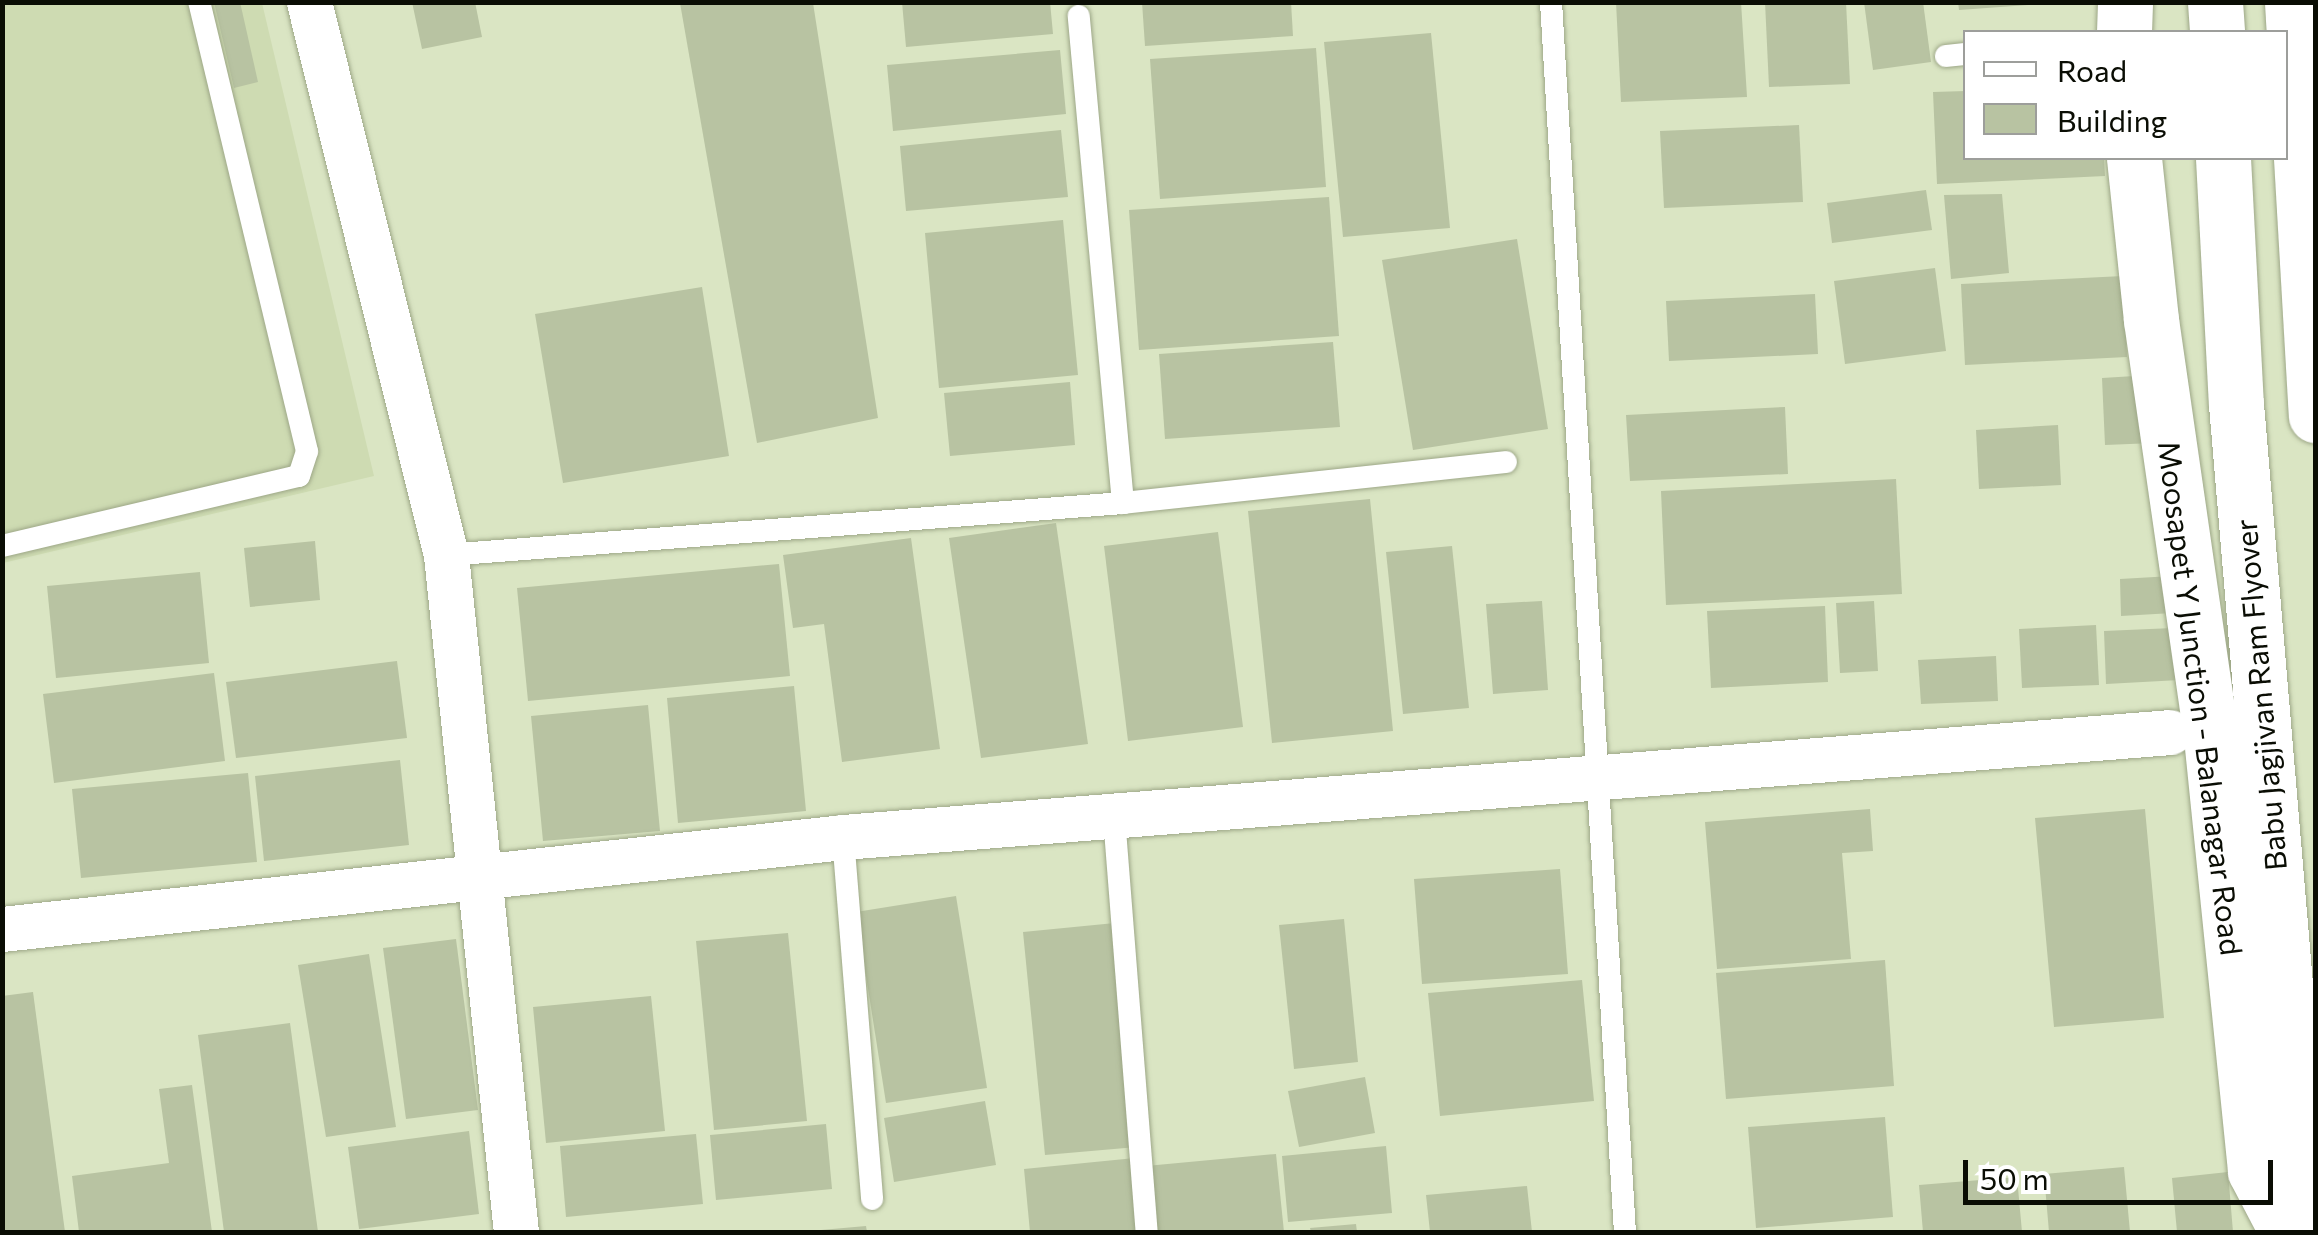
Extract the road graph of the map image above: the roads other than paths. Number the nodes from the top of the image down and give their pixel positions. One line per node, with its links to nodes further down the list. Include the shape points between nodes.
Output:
1 (200, 2): 15 (lane, via 307,452 299,476)
2 (309, 2): 16 (street)
3 (1550, 2): 18 (lane)
4 (2125, 2): 8 (main road)
5 (2215, 2): 9 (main road)
6 (2292, 2): 12 (main road)
7 (1079, 16): 14 (lane)
8 (2124, 30)
9 (2217, 30)
10 (2134, 160): 17 (main road, Moosapet Y Junction - Balanagar Road)
11 (2223, 160): 28 (main road, Babu Jagjivan Ram Flyover, via 2236,404)
12 (2316, 414)
13 (1506, 462): 14 (lane)
14 (1123, 502): 16 (lane)
15 (2, 546)
16 (446, 555): 21 (street)
17 (2190, 730): 18 (street); 27 (main road, Moosapet Y Junction - Balanagar Road, via 2255,1171)
18 (1600, 778): 19 (street); 26 (lane)
19 (1114, 818): 20 (street); 25 (lane)
20 (844, 836): 21 (street); 23 (lane)
21 (482, 875): 22 (street); 24 (street)
22 (2, 929)
23 (872, 1199)
24 (516, 1232)
25 (1147, 1232)
26 (1625, 1232)
27 (2287, 1232)
28 (2306, 1232)

